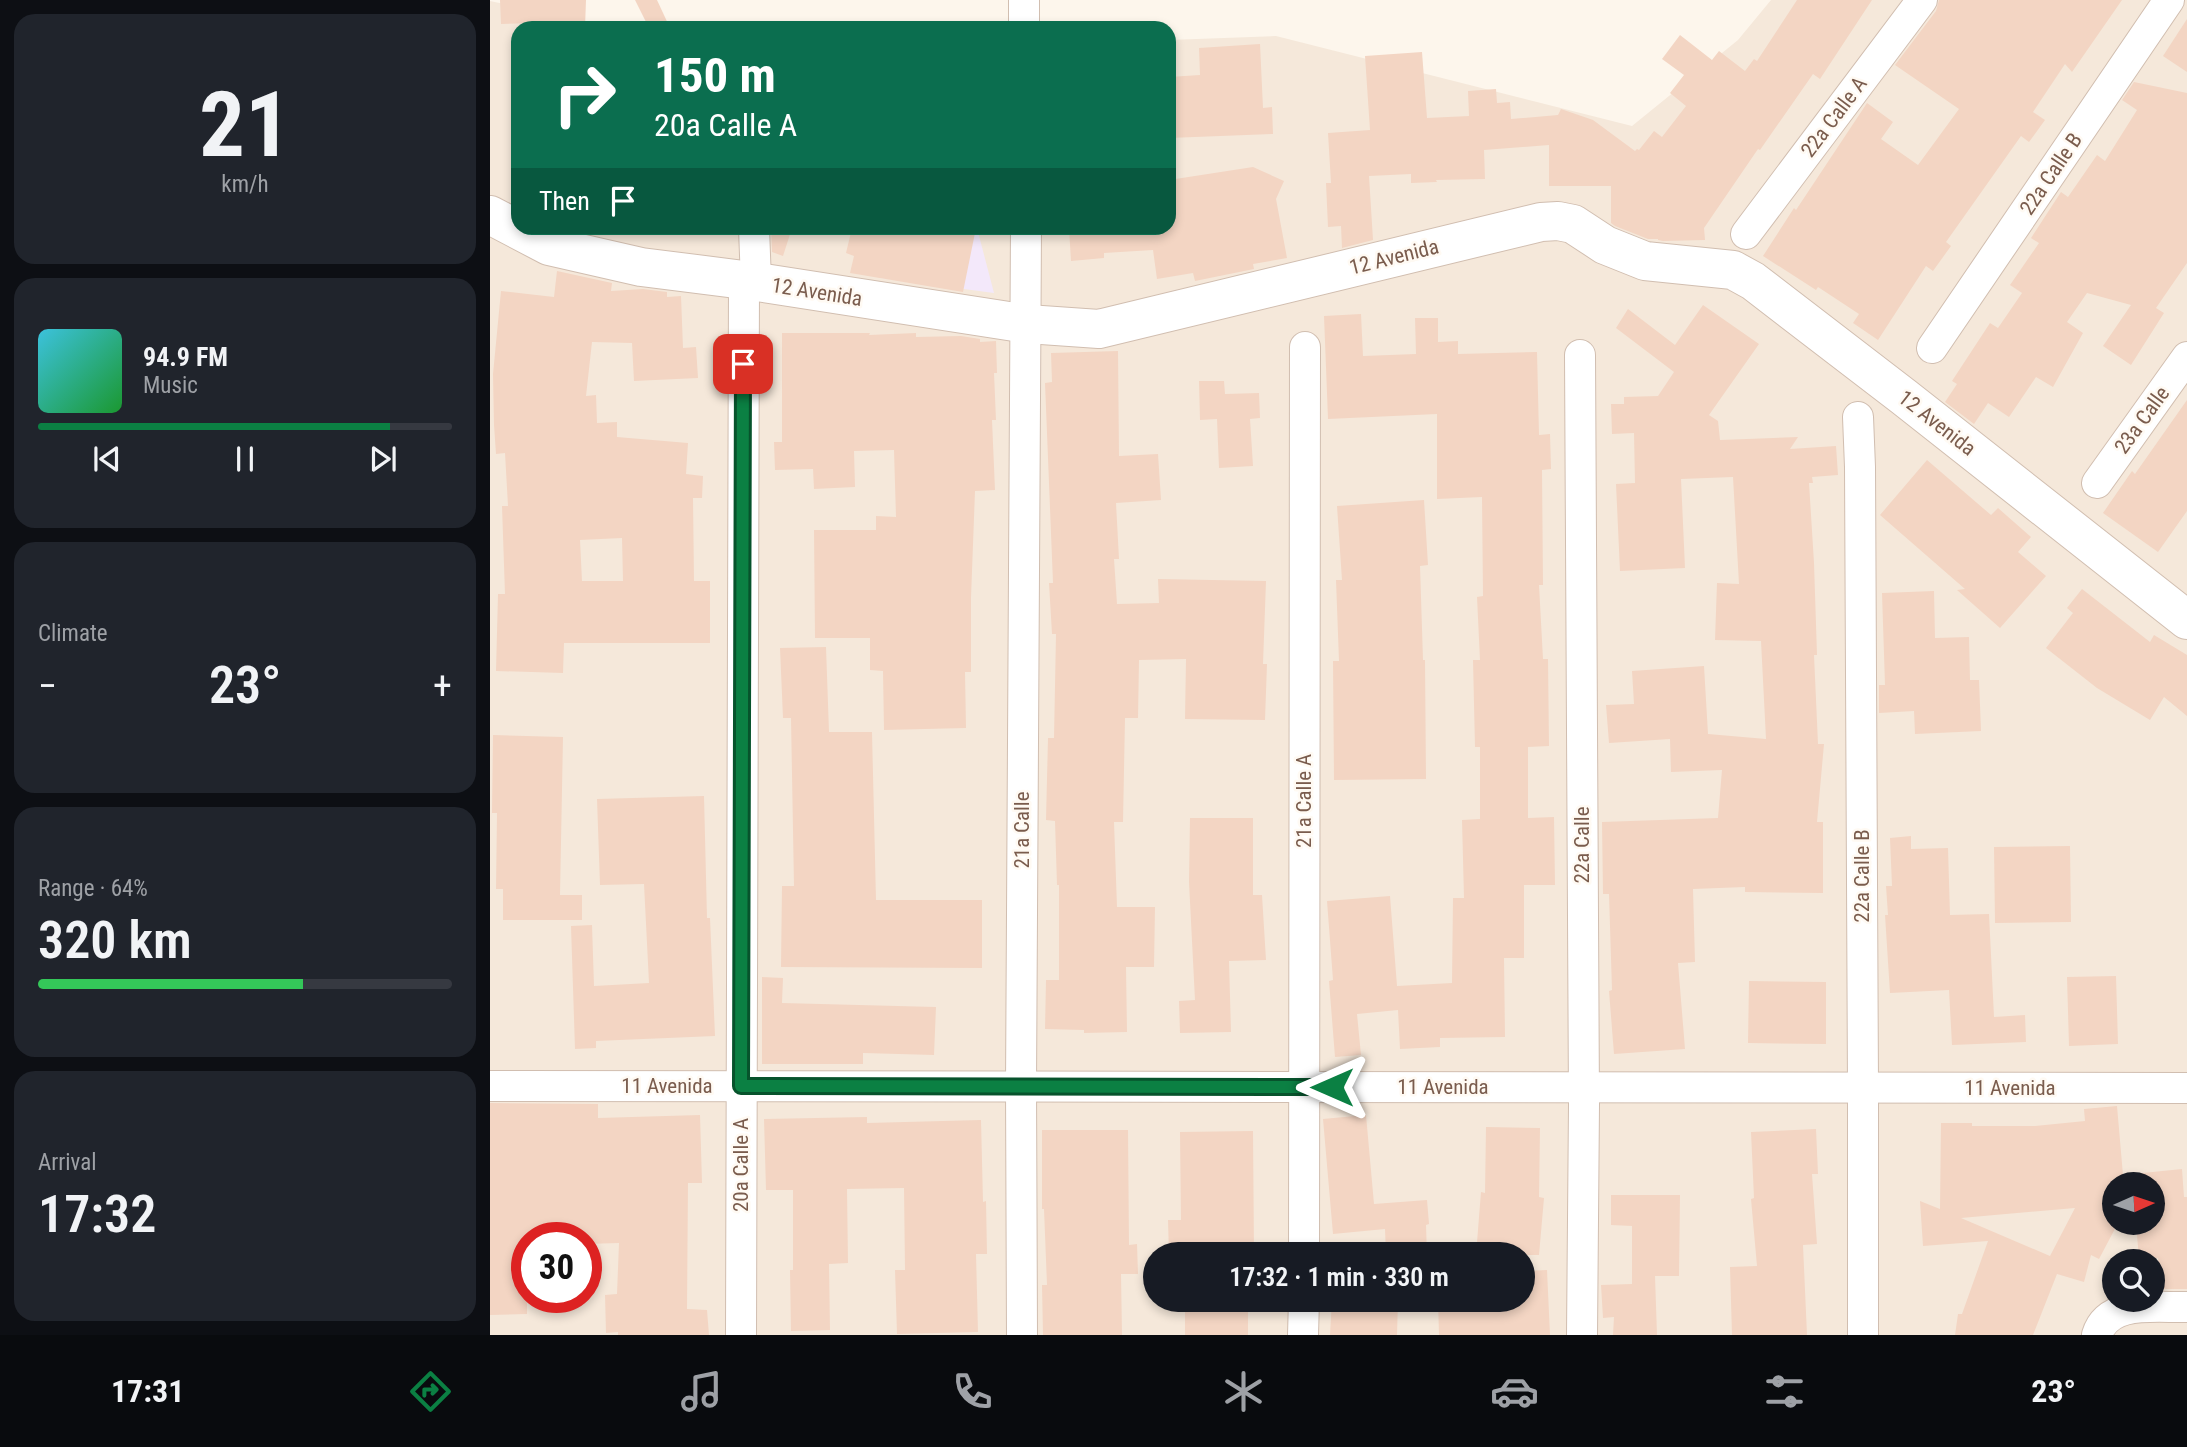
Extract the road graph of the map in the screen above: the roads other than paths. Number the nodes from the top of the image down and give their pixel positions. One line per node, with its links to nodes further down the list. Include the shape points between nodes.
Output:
1 (1024, 0): 4 (street)
2 (1922, 0): 7 (street, 22a Calle A)
3 (2169, 0): 14 (street, 22a Calle B)
4 (1024, 21)
5 (490, 215): 6 (street, 12 Avenida)
6 (511, 226)
7 (1746, 234)
8 (528, 235): 11 (street, 12 Avenida, via 549,246 641,267)
9 (753, 235): 11 (street, 20a Calle A)
10 (1026, 235): 12 (street, 21a Calle)
11 (750, 281): 12 (street, 12 Avenida); 21 (street, 20a Calle A)
12 (1027, 324): 19 (street, 12 Avenida, via 1099,329 1541,222 1573,224 1605,245 1645,261 1733,270 1754,281); 22 (street, 21a Calle)
13 (1305, 347): 23 (street, 21a Calle A)
14 (1932, 348)
15 (1580, 355): 24 (street, 22a Calle)
16 (2187, 357): 18 (street, 23a Calle)
17 (1857, 417): 25 (street, 22a Calle B)
18 (2097, 483)
19 (2187, 620)
20 (490, 1086): 21 (street, 11 Avenida)
21 (741, 1086): 22 (street, 11 Avenida); 31 (street, 20a Calle A)
22 (1021, 1086): 23 (street, 11 Avenida); 32 (street, 21a Calle)
23 (1304, 1087): 24 (street, 11 Avenida); 27 (street, 21a Calle A)
24 (1583, 1087): 25 (street, 11 Avenida); 34 (street, 22a Calle)
25 (1863, 1088): 26 (street, 11 Avenida); 35 (street, 22a Calle B)
26 (2187, 1088)
27 (1304, 1242)
28 (2187, 1307): 30 (street, via 2130,1308 2117,1311)
29 (1304, 1312): 33 (street)
30 (2103, 1326)
31 (741, 1335)
32 (1022, 1335)
33 (1303, 1335)
34 (1582, 1335)
35 (1863, 1335)

